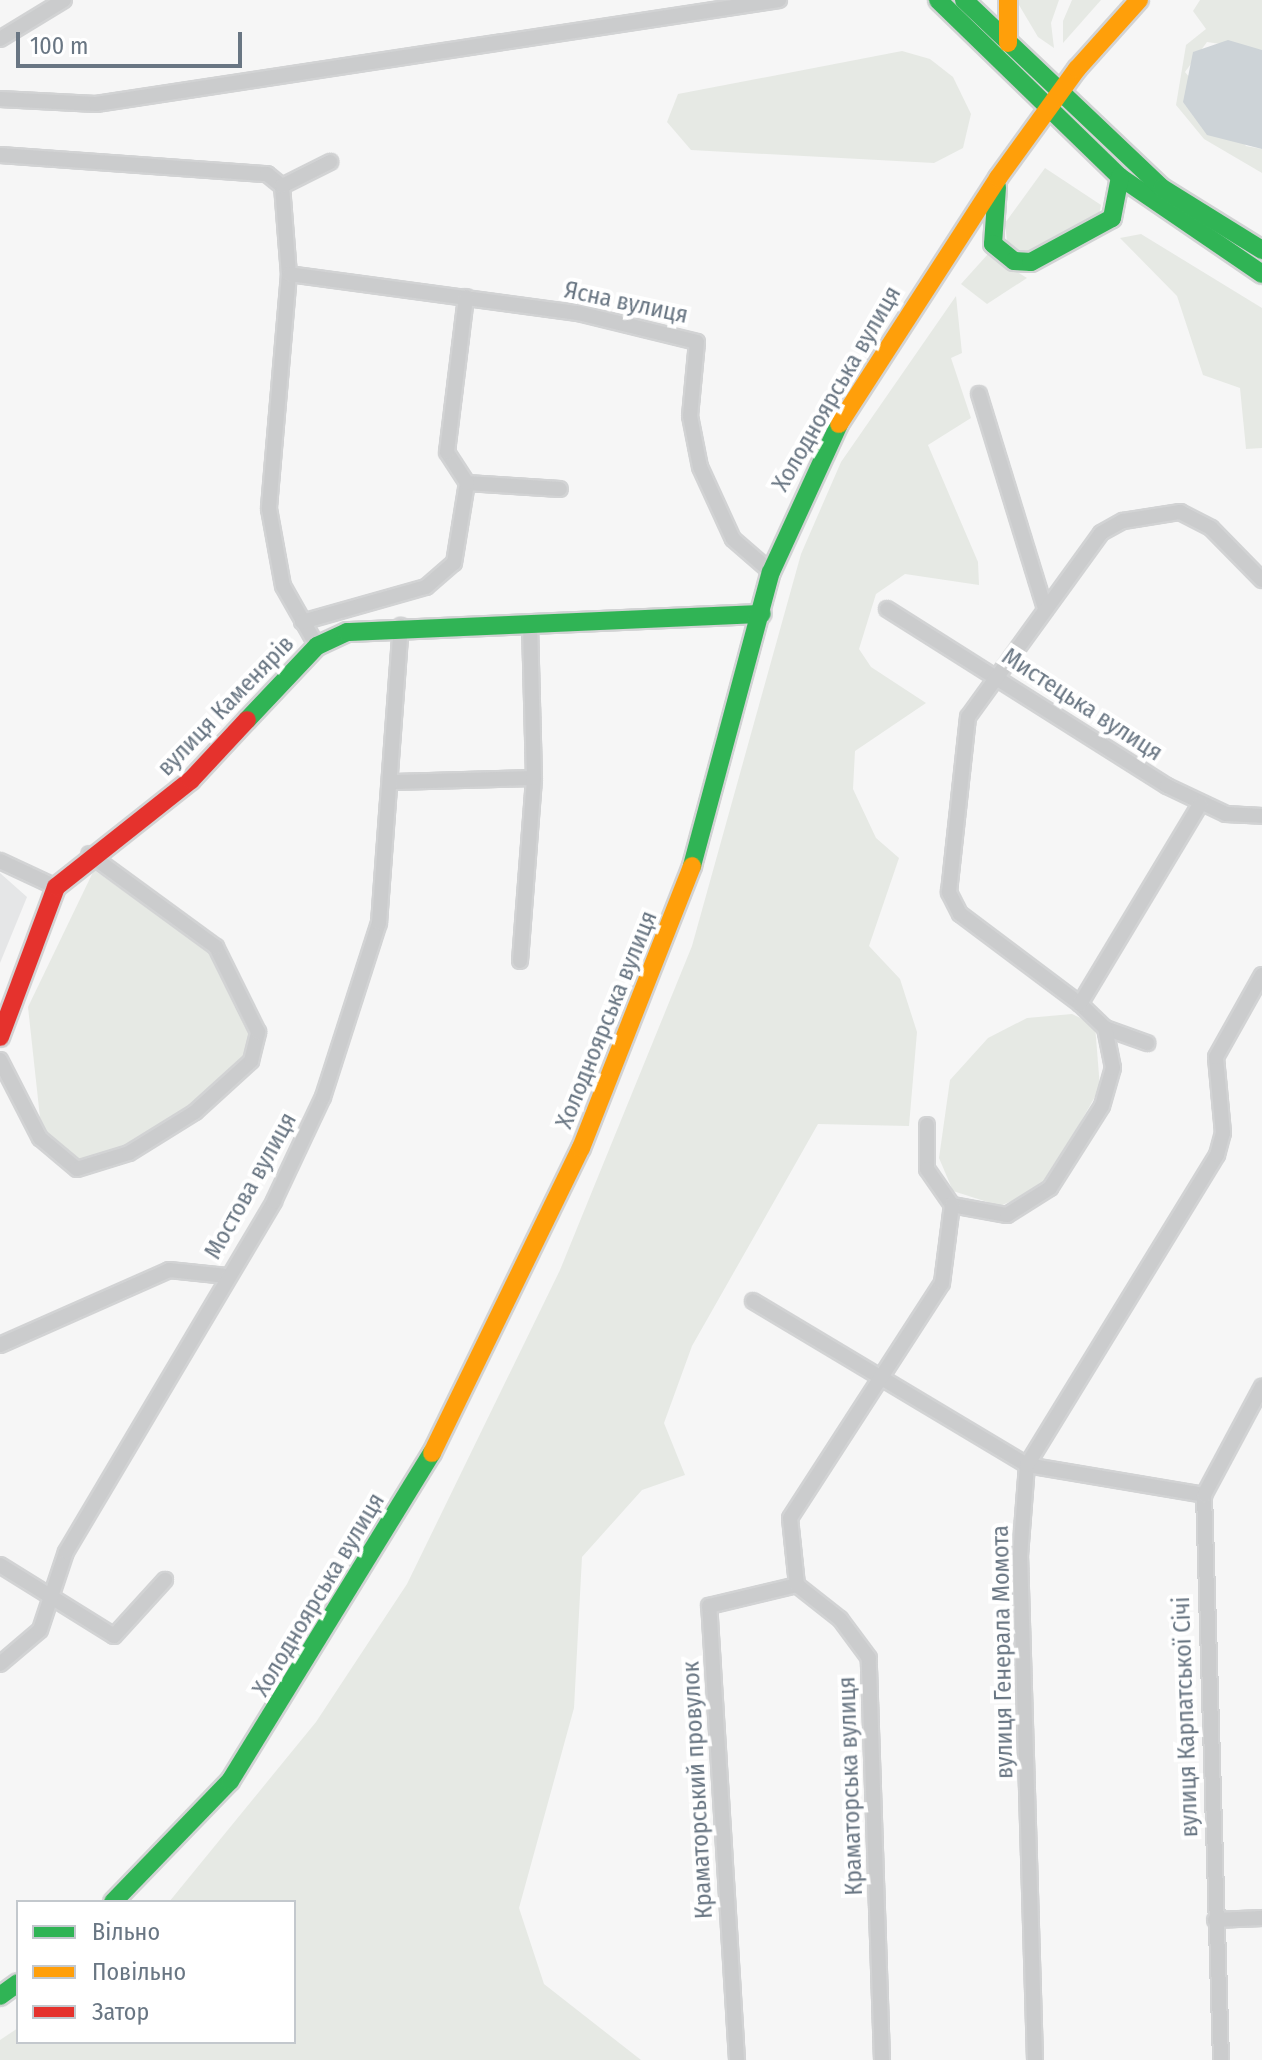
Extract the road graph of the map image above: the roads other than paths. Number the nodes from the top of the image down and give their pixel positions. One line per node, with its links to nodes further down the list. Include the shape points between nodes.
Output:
1 (64, 0): 9 (street)
2 (779, 0): 12 (street, via 96,104)
3 (938, 0): 13 (main road)
4 (964, 0): 10 (main road)
5 (1008, 0): 10 (main road)
6 (1124, 0): 8 (main road)
7 (1139, 0): 8 (main road)
8 (1111, 28): 11 (main road, Холодноярська вулиця)
9 (0, 39)
10 (1008, 43): 11 (main road)
11 (1060, 92): 13 (main road, Холодноярська вулиця); 19 (main road, via 1162,188)
12 (0, 99)
13 (1049, 109): 16 (main road); 17 (main road, Холодноярська вулиця)
14 (0, 155): 18 (street, via 267,174)
15 (330, 162): 18 (street)
16 (1120, 177): 17 (main road, via 1112,218 1031,262 1014,261 993,244 989,228); 21 (main road)
17 (998, 178): 26 (main road, Холодноярська вулиця, via 888,340 816,465)
18 (282, 186): 20 (street)
19 (1262, 250)
20 (289, 274): 22 (street, Ясна вулиця); 31 (street, via 269,509 283,586)
21 (1262, 274)
22 (466, 297): 24 (street, via 447,452); 26 (street, Ясна вулиця, via 697,342 690,416 696,453 733,539)
23 (979, 394): 29 (street)
24 (467, 483): 25 (street); 31 (street, via 459,545 446,576)
25 (560, 489)
26 (771, 572): 30 (main road, Холодноярська вулиця)
27 (1262, 580): 29 (street, via 1211,528 1180,512 1146,512 1101,533)
28 (887, 609): 35 (street, Мистецька вулиця)
29 (1045, 609): 35 (street)
30 (762, 614): 32 (main road, вулиця Каменярів); 64 (main road, Холодноярська вулиця, via 706,826 655,970 581,1148 430,1457 230,1781)
31 (302, 622): 34 (street)
32 (530, 622): 33 (main road, вулиця Каменярів); 36 (street)
33 (401, 626): 34 (main road, вулиця Каменярів, via 347,632); 37 (street, Мостова вулиця)
34 (317, 646): 40 (main road, вулиця Каменярів, via 191,780)
35 (996, 675): 38 (street, Мистецька вулиця); 45 (street, via 968,717 949,892 960,914)
36 (534, 778): 37 (street); 43 (street)
37 (393, 782): 52 (street, Мостова вулиця, via 379,923 347,1026 295,1162)
38 (1200, 804): 39 (street, Мистецька вулиця); 45 (street)
39 (1262, 816)
40 (89, 854): 42 (main road, вулиця Каменярів); 49 (street, via 216,947 258,1032 251,1061 195,1112 129,1153 77,1169 40,1138)
41 (0, 861): 42 (street)
42 (56, 887): 47 (main road, вулиця Каменярів)
43 (520, 961)
44 (1262, 975): 57 (street, вулиця Генерала Момота, via 1216,1057 1223,1133 1217,1155)
45 (1080, 1004): 46 (street)
46 (1105, 1028): 48 (street); 51 (street, via 1113,1068 1102,1106 1050,1188 1007,1215)
47 (0, 1037)
48 (1147, 1043)
49 (0, 1060)
50 (927, 1125): 51 (street, via 927,1169)
51 (952, 1205): 55 (street, via 942,1283)
52 (227, 1276): 54 (street, via 169,1270); 62 (street, Мостова вулиця, via 66,1552)
53 (753, 1301): 55 (street)
54 (0, 1345)
55 (878, 1379): 57 (street); 61 (street, via 790,1518)
56 (1261, 1390): 58 (street, вулиця Карпатської Січі)
57 (1027, 1465): 58 (street); 69 (street, вулиця Генерала Момота, via 1020,1556)
58 (1204, 1495): 66 (street, вулиця Карпатської Січі)
59 (0, 1565): 62 (street)
60 (165, 1580): 62 (street, via 114,1636)
61 (797, 1585): 67 (street, Краматорський провулок, via 709,1606); 68 (street, Краматорська вулиця, via 840,1619 869,1658)
62 (51, 1596): 63 (street, Мостова вулиця, via 40,1630)
63 (0, 1664)
64 (115, 1900)
65 (1262, 1918): 66 (street)
66 (1215, 1920): 70 (street, вулиця Карпатської Січі)
67 (737, 2060)
68 (882, 2060)
69 (1035, 2060)
70 (1221, 2060)

